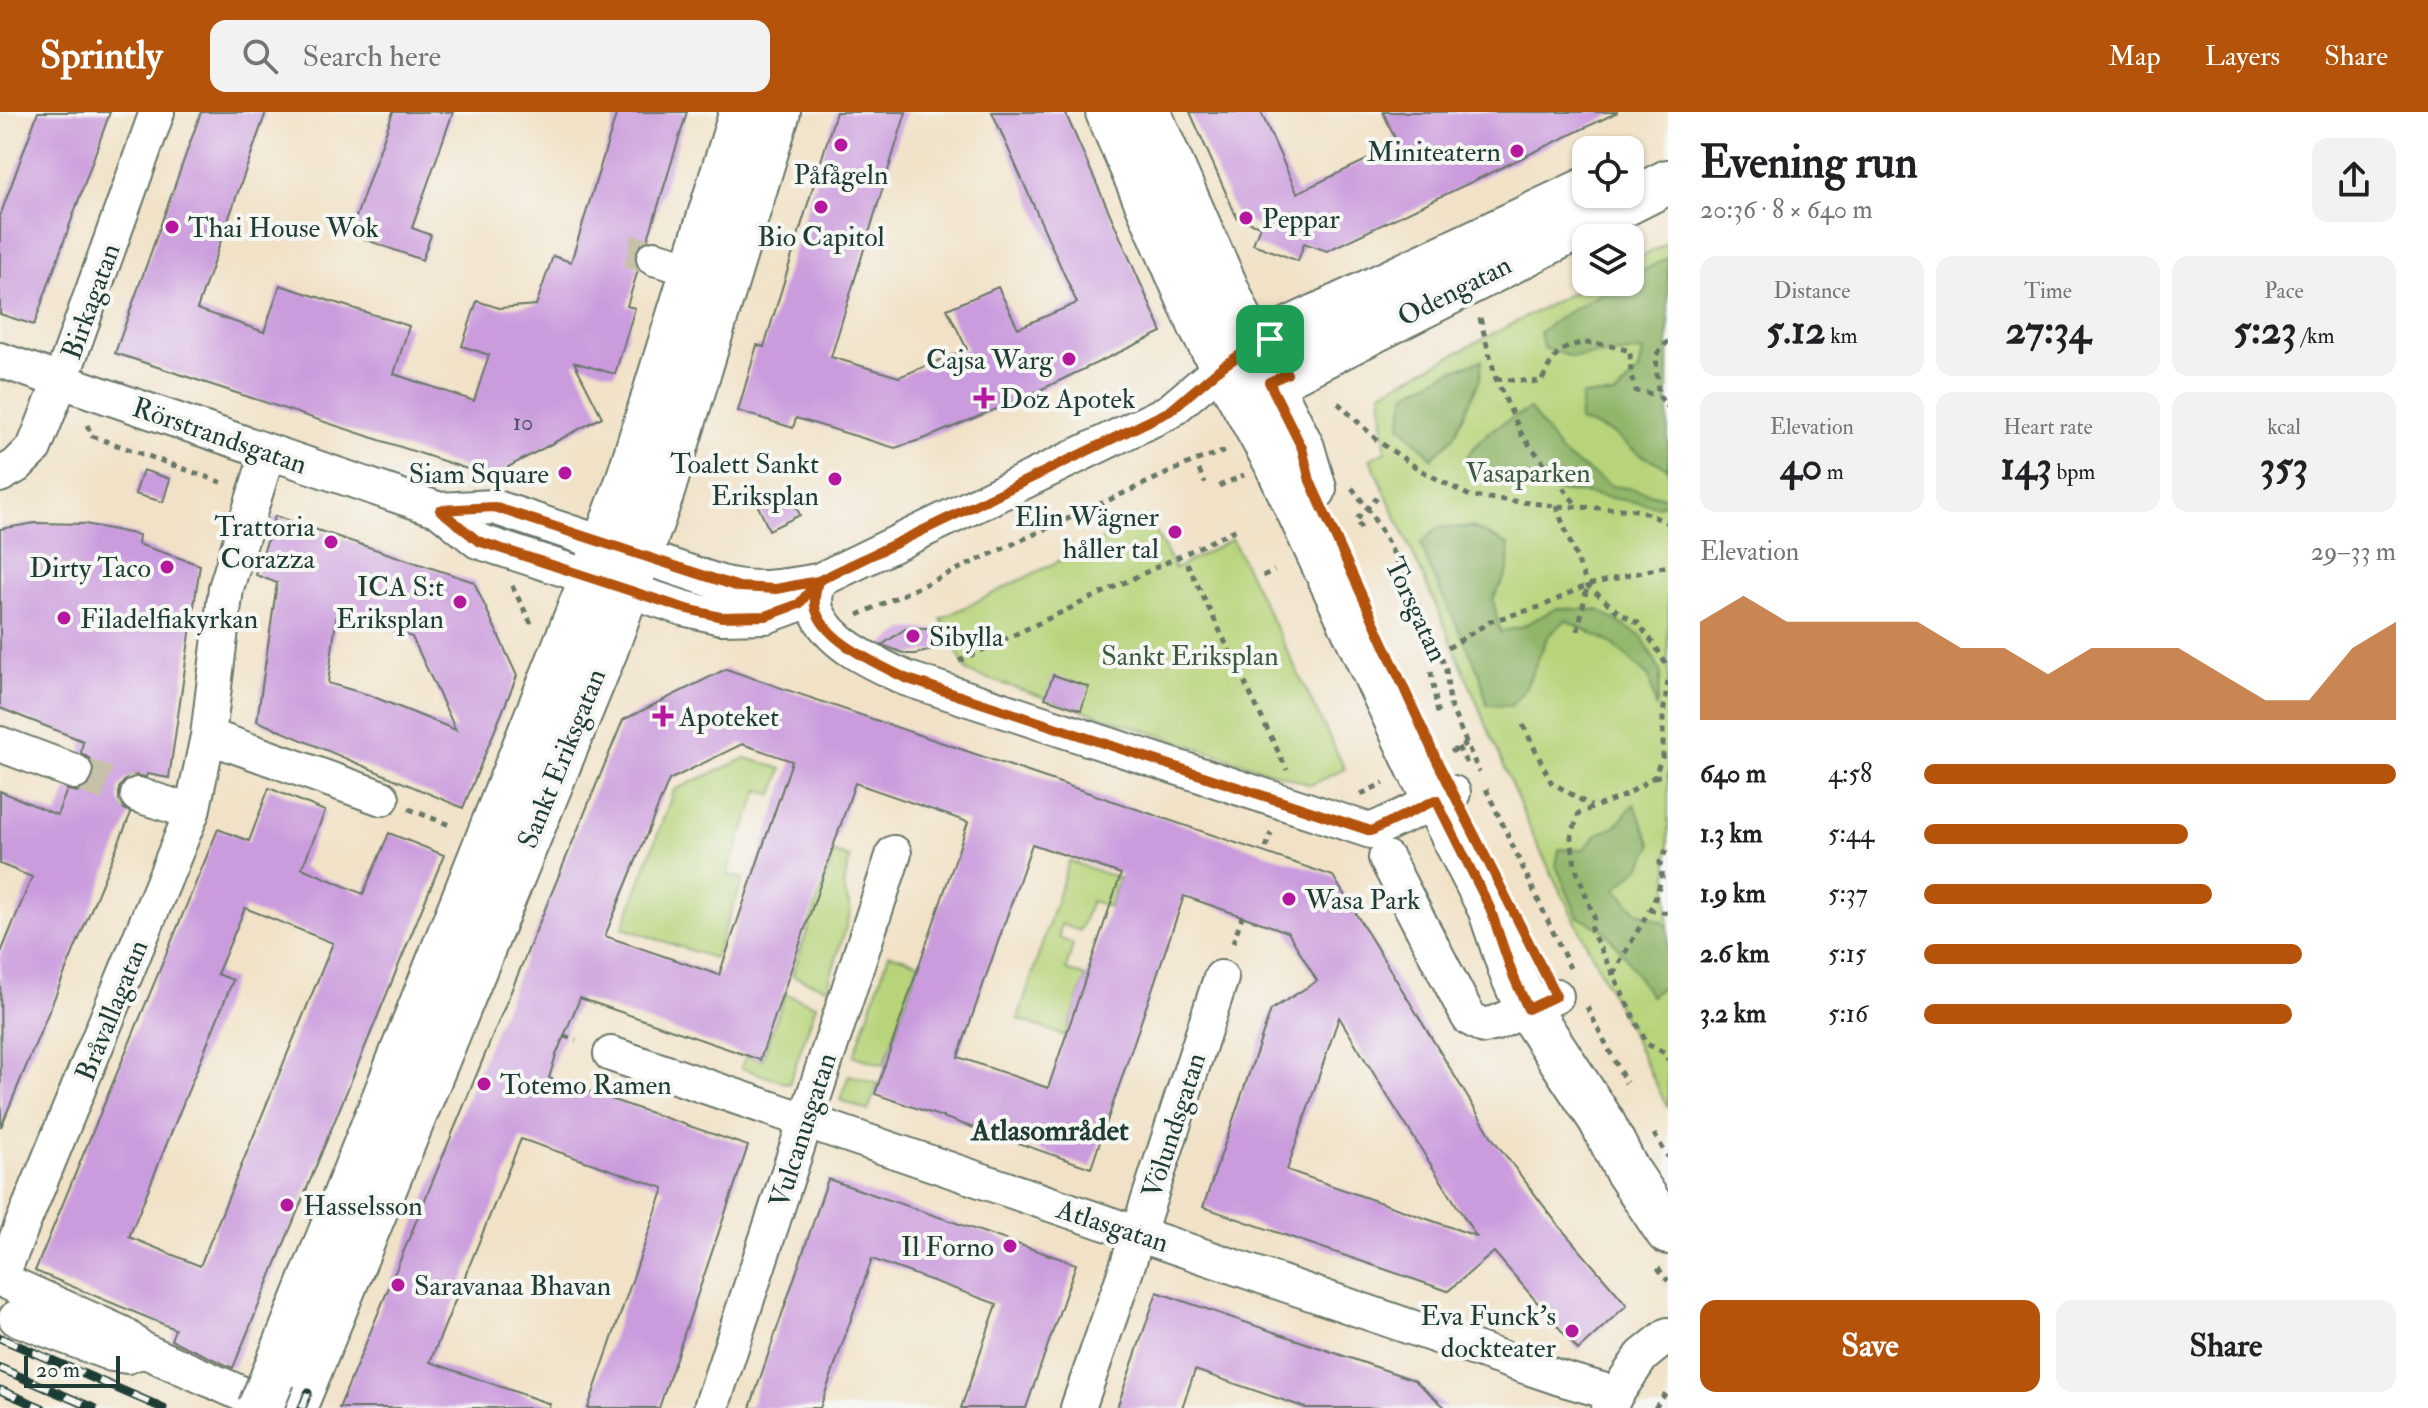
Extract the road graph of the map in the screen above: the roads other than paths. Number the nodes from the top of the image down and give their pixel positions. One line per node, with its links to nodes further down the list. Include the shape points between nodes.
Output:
1 (157, 112): 12 (street, Birkagatan)
2 (742, 112): 15 (main road, Sankt Eriksgatan, via 674,263 627,484)
3 (778, 112): 15 (main road, Sankt Eriksgatan, via 661,495)
4 (1108, 112): 11 (main road, Torsgatan, via 1202,329)
5 (1148, 112): 11 (main road, Torsgatan)
6 (1668, 151): 7 (main road)
7 (1644, 162)
8 (1668, 182): 11 (main road, Odengatan)
9 (1572, 198): 11 (main road, Odengatan)
10 (0, 360): 12 (street, Rörstrandsgatan)
11 (1246, 373): 16 (street); 21 (main road, Torsgatan, via 1296,435 1310,481)
12 (61, 380): 13 (street, Rörstrandsgatan); 14 (street, Birkagatan, via 34,448)
13 (268, 452): 15 (street, Rörstrandsgatan, via 440,510 478,541); 17 (street, Bråvallagatan, via 226,588)
14 (0, 475)
15 (616, 567): 16 (street, via 683,608 721,617 766,616 799,604); 36 (main road, Sankt Eriksgatan)
16 (818, 581): 21 (street, via 816,610 828,628 866,658 905,678 1371,831)
17 (208, 736): 22 (street); 23 (street, Bråvallagatan)
18 (0, 744): 19 (street)
19 (75, 772)
20 (138, 795): 23 (street)
21 (1444, 796): 27 (main road, Torsgatan)
22 (382, 798)
23 (192, 812): 32 (street, Bråvallagatan)
24 (894, 853): 29 (street, Vulcanusgatan)
25 (1386, 858): 27 (street, via 1469,1018 1484,1026 1496,1023)
26 (1221, 978): 30 (street, Völundsgatan)
27 (1559, 993): 31 (main road, Torsgatan, via 1616,1107 1626,1169)
28 (611, 1054): 29 (street, Atlasgatan)
29 (806, 1119): 30 (street, Atlasgatan); 38 (street, Vulcanusgatan)
30 (1138, 1232): 37 (street, Atlasgatan, via 1560,1378); 39 (street, Völundsgatan)
31 (1668, 1232)
32 (0, 1279): 35 (street, via 121,1333)
33 (16, 1318): 35 (street, via 112,1354)
34 (1668, 1335): 37 (street, via 1642,1356)
35 (143, 1350): 36 (street)
36 (281, 1398)
37 (1612, 1401)
38 (711, 1408)
39 (1078, 1408)

